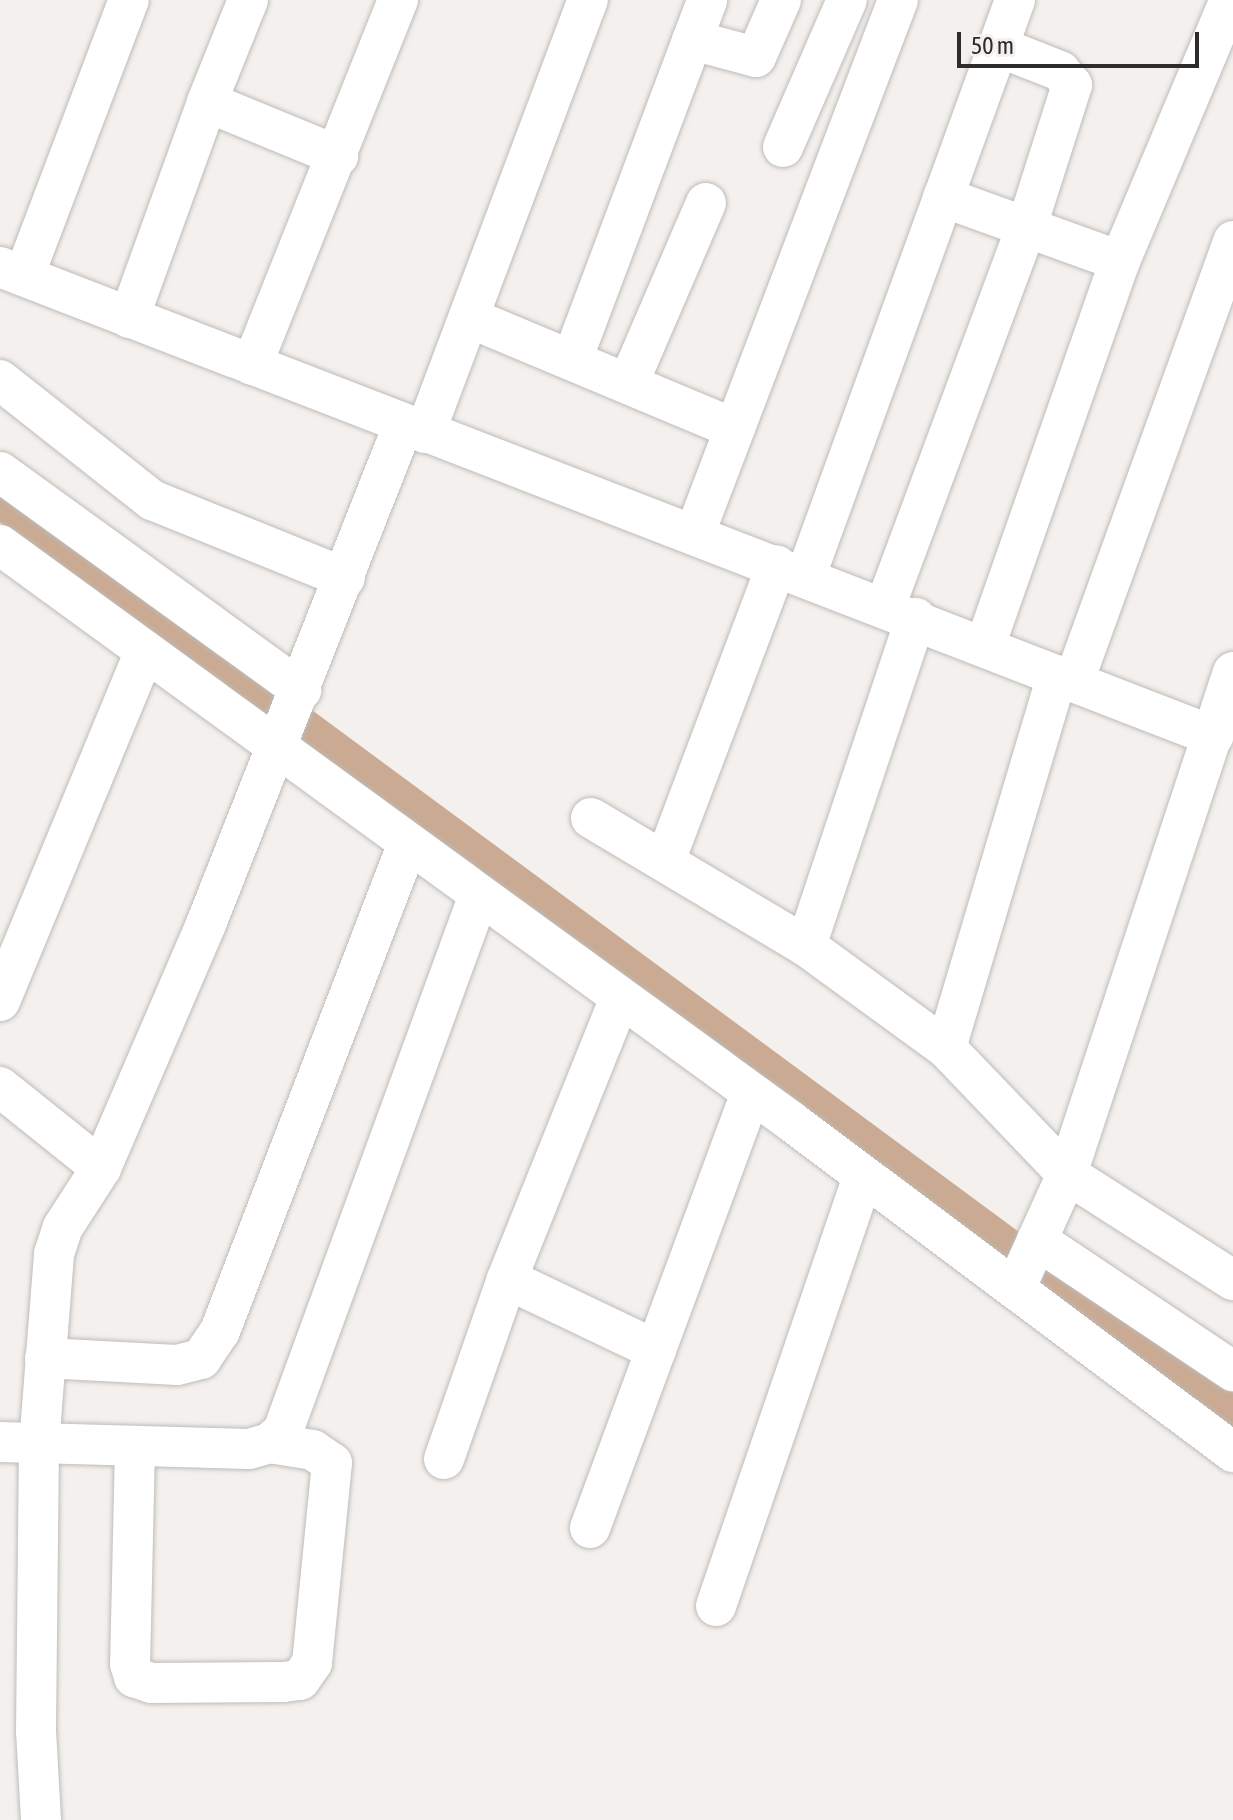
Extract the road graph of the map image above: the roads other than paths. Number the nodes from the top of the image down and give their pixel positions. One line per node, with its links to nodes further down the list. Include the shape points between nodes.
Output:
1 (129, 0): 21 (street)
2 (248, 0): 13 (street)
3 (398, 0): 15 (street)
4 (588, 0): 23 (street)
5 (707, 0): 11 (street)
6 (781, 0): 11 (street, via 756,57)
7 (847, 0): 14 (street)
8 (898, 0): 29 (street)
9 (1015, 0): 12 (street)
10 (1225, 5): 20 (street)
11 (692, 40): 24 (street)
12 (999, 47): 16 (street); 18 (street, via 1060,71 1072,85)
13 (207, 102): 15 (street); 22 (street)
14 (783, 147)
15 (338, 156): 25 (street)
16 (943, 197): 18 (street); 33 (street)
17 (706, 203): 27 (street)
18 (1027, 226): 20 (street); 35 (street)
19 (1233, 241): 39 (street)
20 (1120, 261): 36 (street)
21 (12, 272): 22 (street)
22 (129, 318): 25 (street)
23 (470, 318): 24 (street); 28 (street)
24 (572, 360): 27 (street)
25 (252, 365): 28 (street)
26 (0, 380): 34 (street, via 152,500)
27 (628, 384): 29 (street)
28 (414, 429): 31 (street); 34 (street)
29 (735, 429): 31 (street)
30 (0, 472): 40 (street)
31 (695, 533): 33 (street)
32 (3, 558): 37 (street)
33 (791, 572): 35 (street); 44 (street)
34 (345, 578): 40 (street)
35 (901, 612): 36 (street); 46 (street)
36 (985, 646): 39 (street)
37 (145, 651): 40 (street); 48 (street)
38 (1233, 672): 41 (street)
39 (1065, 678): 41 (street); 49 (street)
40 (288, 719): 43 (street); 52 (street)
41 (1213, 736): 53 (street)
42 (591, 818): 44 (street)
43 (408, 843): 45 (street); 60 (street, via 220,1331 201,1359 177,1365)
44 (665, 861): 46 (street)
45 (479, 895): 47 (street); 63 (street, via 293,1409 283,1431)
46 (806, 946): 49 (street)
47 (620, 998): 51 (street); 56 (street)
48 (0, 1001)
49 (946, 1048): 53 (street)
50 (0, 1087): 52 (street)
51 (751, 1093): 54 (street); 59 (street)
52 (101, 1168): 60 (street, via 63,1227 54,1254)
53 (1067, 1174): 55 (street); 57 (street)
54 (863, 1176): 58 (street); 69 (street)
55 (1037, 1240): 58 (street); 61 (street)
56 (507, 1279): 59 (street); 67 (street)
57 (1233, 1280)
58 (1015, 1289): 66 (street)
59 (656, 1350): 68 (street)
60 (45, 1358): 64 (street)
61 (1233, 1371)
62 (0, 1442): 64 (street)
63 (270, 1443): 65 (street, via 239,1449); 65 (street, via 325,1453 332,1463 312,1663 300,1680 283,1682 151,1683 134,1677 130,1664)
64 (39, 1445): 65 (street); 70 (street, via 36,1731)
65 (135, 1447)
66 (1233, 1452)
67 (444, 1459)
68 (590, 1528)
69 (716, 1606)
70 (41, 1820)

